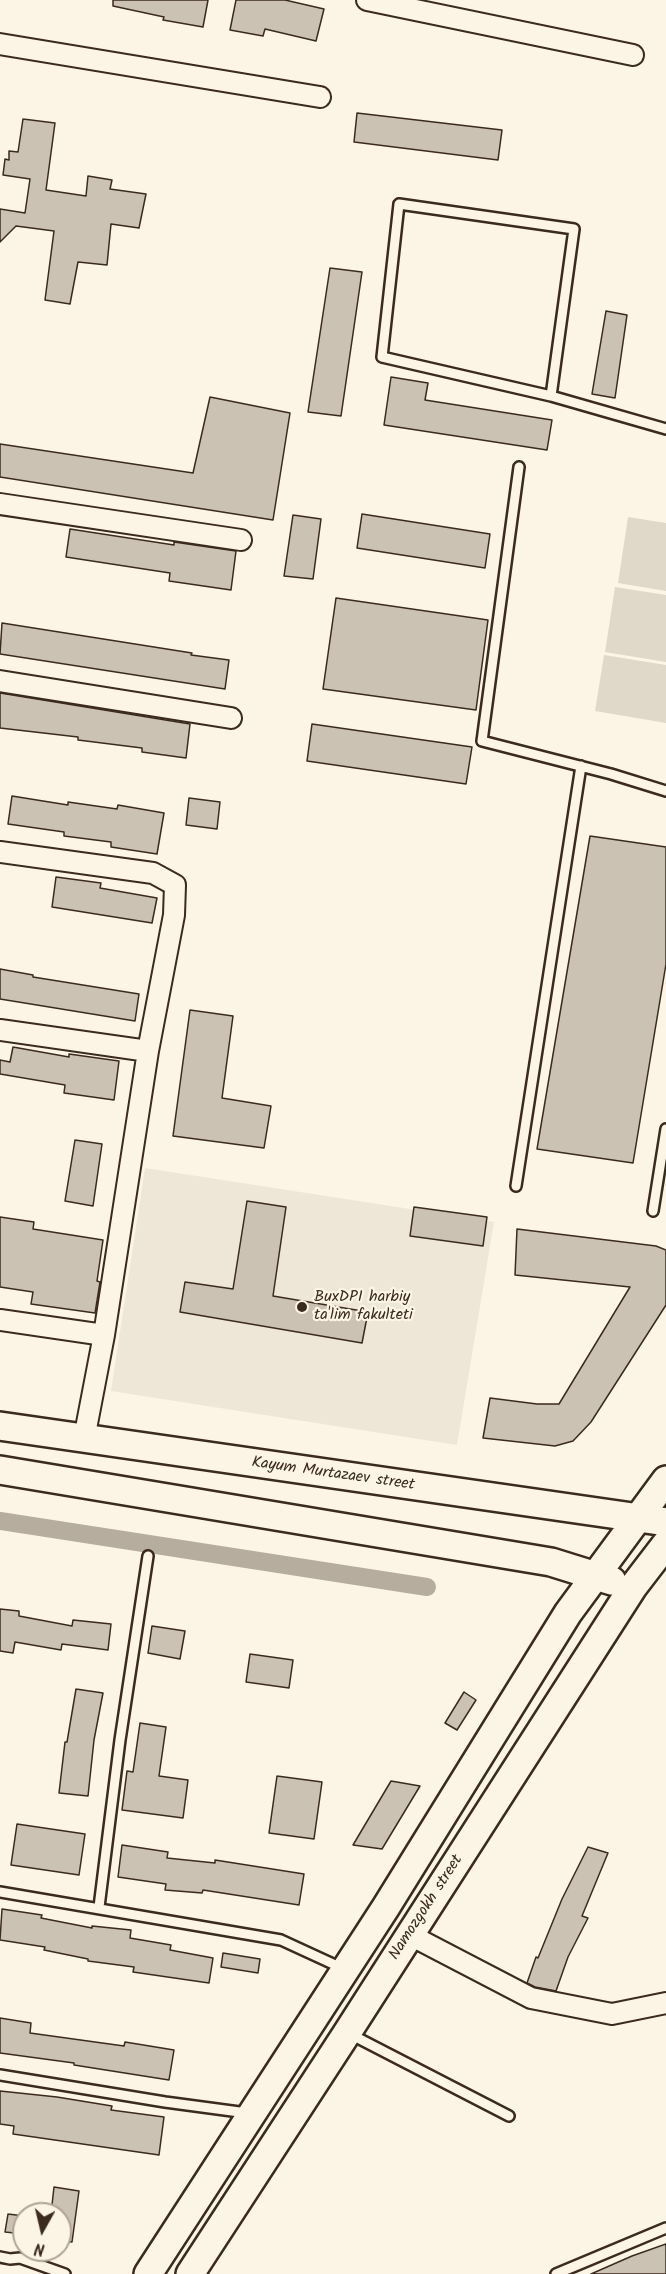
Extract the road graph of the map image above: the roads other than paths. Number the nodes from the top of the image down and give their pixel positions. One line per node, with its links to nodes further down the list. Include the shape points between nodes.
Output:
1 (367, 0): 3 (street)
2 (0, 44): 4 (street)
3 (633, 56)
4 (320, 97)
5 (550, 396): 5 (lane, via 382,357 399,204 574,229); 6 (lane)
6 (666, 429)
7 (519, 467): 12 (lane, via 482,741)
8 (0, 504): 9 (street)
9 (241, 540)
10 (0, 681): 11 (street)
11 (231, 718)
12 (581, 766): 13 (lane); 18 (lane)
13 (666, 791)
14 (0, 852): 16 (street, via 153,873 175,885 174,915)
15 (0, 1030): 16 (street)
16 (148, 1051): 21 (street)
17 (666, 1129): 19 (lane)
18 (516, 1186)
19 (653, 1211)
20 (0, 1320): 21 (street)
21 (104, 1335): 23 (street)
22 (0, 1426): 23 (main road, Kayum Murtazaev street)
23 (84, 1439): 26 (main road, Kayum Murtazaev street)
24 (0, 1470): 30 (main road, via 551,1562)
25 (666, 1480): 26 (main road)
26 (639, 1518): 27 (main road, Kayum Murtazaev street); 30 (main road)
27 (666, 1522)
28 (666, 1544): 31 (main road, Namozgokh street)
29 (148, 1556): 33 (lane)
30 (595, 1576): 31 (main road); 35 (main road, via 567,1613)
31 (633, 1587): 34 (main road, Namozgokh street)
32 (0, 1892): 33 (lane)
33 (99, 1908): 35 (lane, via 281,1940)
34 (410, 1935): 36 (street, via 531,1998 612,2014); 37 (main road, Namozgokh street)
35 (345, 1969): 39 (main road)
36 (666, 2003)
37 (347, 2033): 40 (lane); 45 (main road, Namozgokh street)
38 (0, 2075): 39 (lane)
39 (253, 2114): 44 (main road)
40 (509, 2116)
41 (666, 2228): 46 (lane)
42 (0, 2257): 43 (lane, via 20,2258)
43 (65, 2274)
44 (148, 2274)
45 (190, 2274)
46 (556, 2274)

